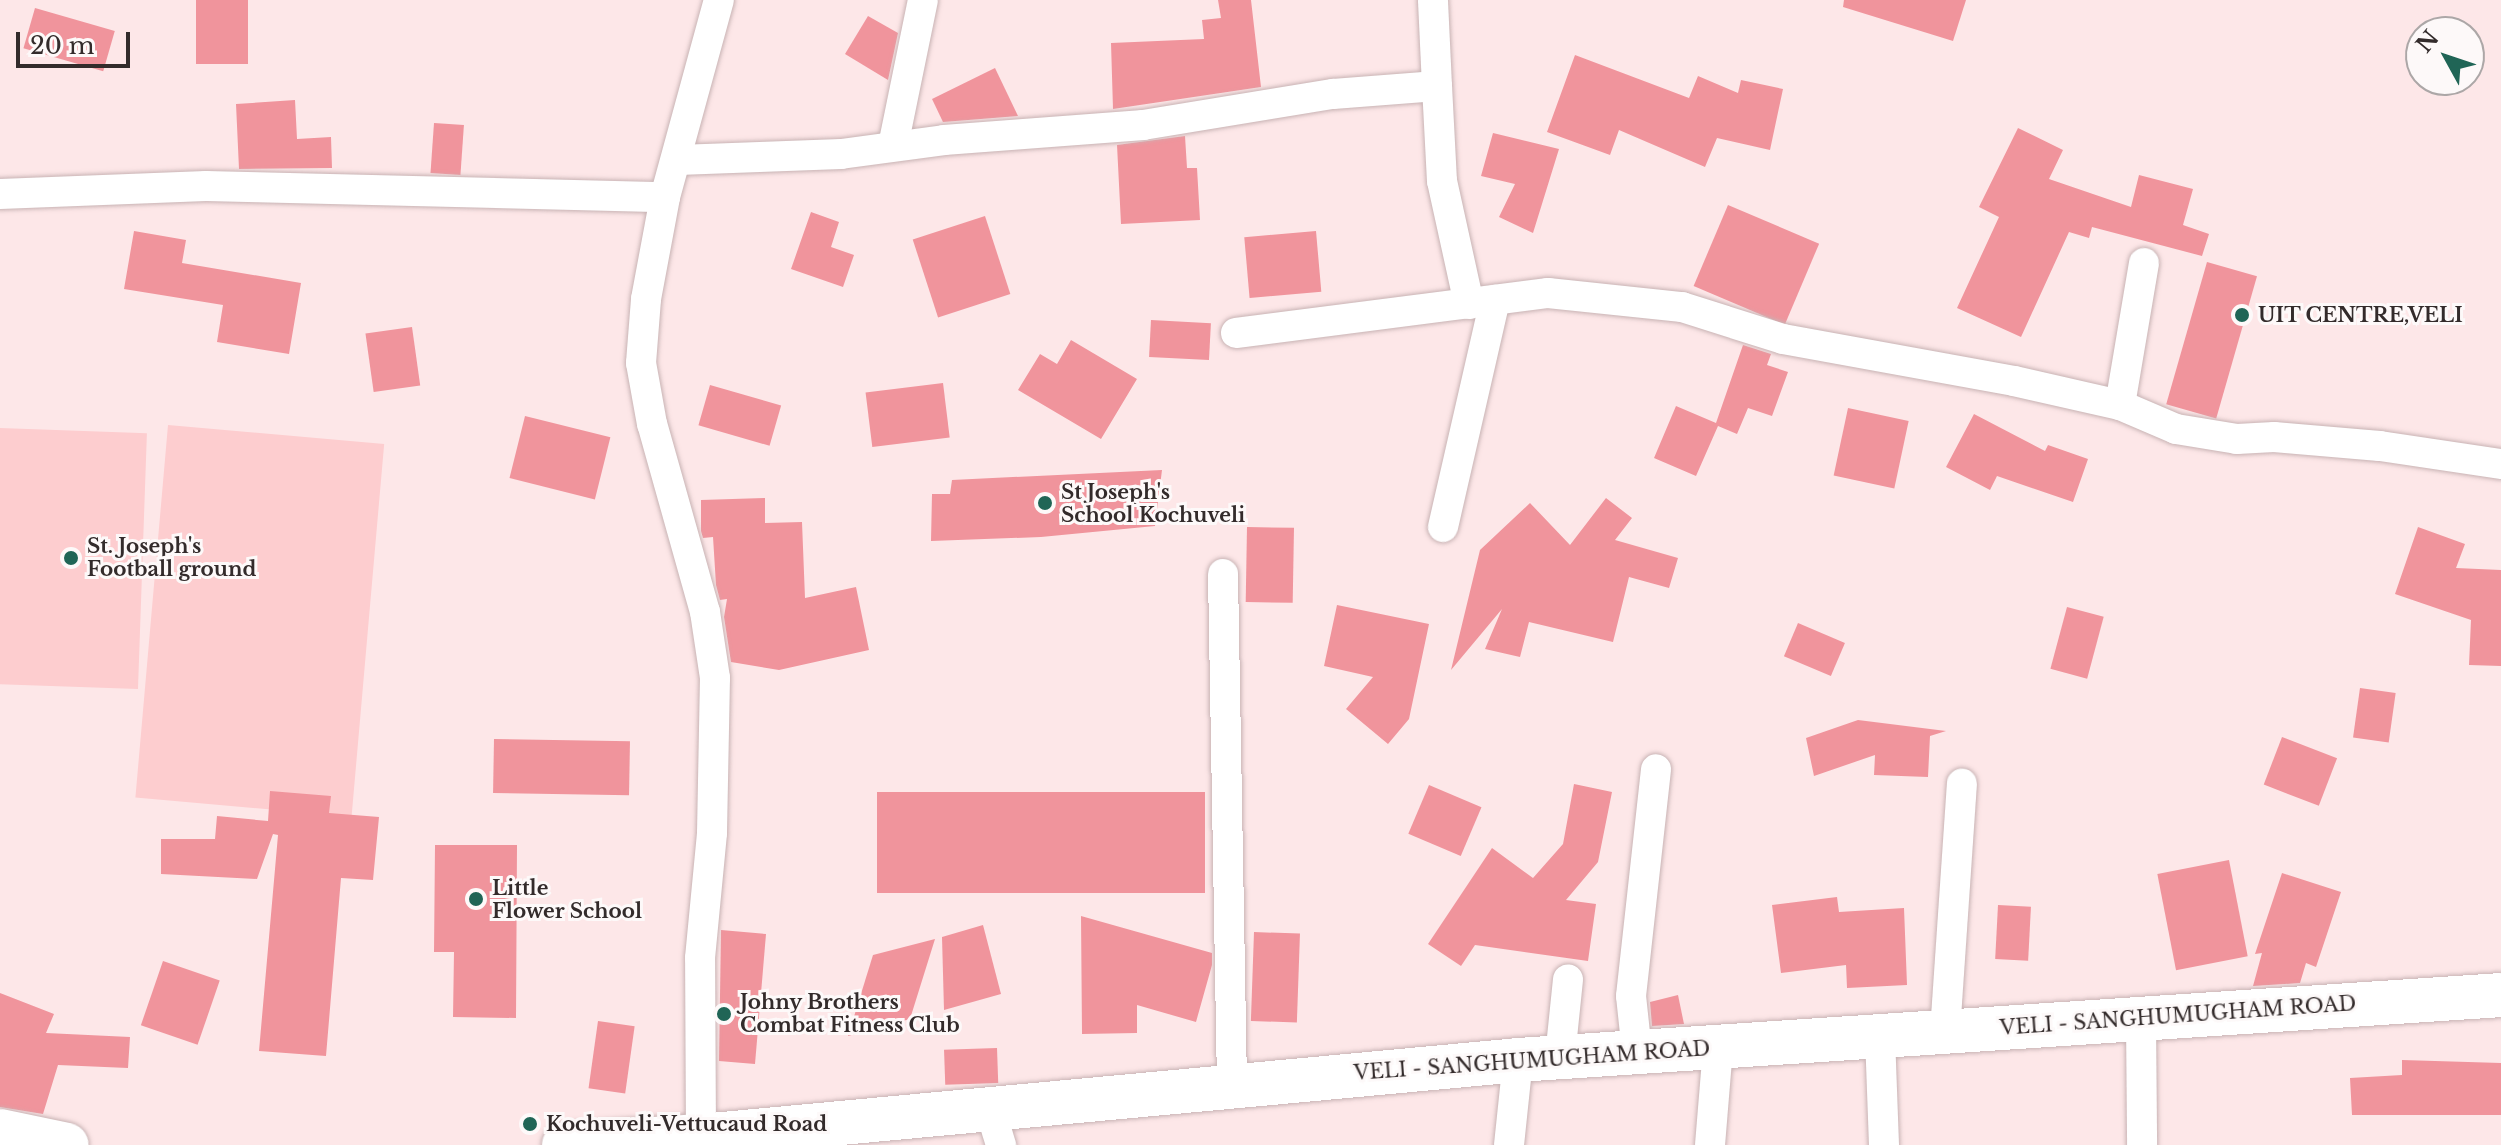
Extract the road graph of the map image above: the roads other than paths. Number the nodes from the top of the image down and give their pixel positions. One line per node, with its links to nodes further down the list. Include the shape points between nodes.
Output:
1 (923, 0): 5 (street)
2 (1433, 0): 4 (street)
3 (710, 1): 6 (street)
4 (1437, 86): 5 (street, via 1333,94 1143,125); 10 (street, via 1442,181)
5 (893, 146): 6 (street, via 841,154)
6 (678, 160): 8 (street)
7 (0, 194): 8 (street, via 206,186)
8 (665, 197): 29 (street, via 646,299 641,363 652,424 705,612 715,678 712,833 700,958)
9 (2144, 263): 12 (street)
10 (1482, 302): 11 (street); 12 (street, via 1548,293 1682,307 1783,339); 14 (street)
11 (1236, 333)
12 (2120, 405): 13 (street, via 2176,429 2237,439 2380,446)
13 (2501, 464)
14 (1443, 527)
15 (1223, 574): 26 (street)
16 (1656, 769): 24 (street, via 1631,996)
17 (1962, 784): 21 (street)
18 (1568, 979): 25 (street)
19 (2501, 995): 20 (main road, VELI - SANGHUMUGHAM ROAD)
20 (2141, 1019): 21 (main road, VELI - SANGHUMUGHAM ROAD); 35 (street)
21 (1945, 1032): 22 (main road, VELI - SANGHUMUGHAM ROAD)
22 (1880, 1036): 23 (main road, VELI - SANGHUMUGHAM ROAD); 34 (street)
23 (1718, 1047): 24 (main road, VELI - SANGHUMUGHAM ROAD); 33 (street)
24 (1637, 1052): 25 (main road, VELI - SANGHUMUGHAM ROAD)
25 (1539, 1058): 26 (main road, VELI - SANGHUMUGHAM ROAD); 32 (street)
26 (1232, 1086): 27 (main road, VELI - SANGHUMUGHAM ROAD)
27 (995, 1127): 29 (main road, VELI - SANGHUMUGHAM ROAD)
28 (0, 1131): 30 (main road)
29 (701, 1136): 31 (main road, VELI - SANGHUMUGHAM ROAD)
30 (58, 1144)
31 (564, 1145)
32 (1509, 1145)
33 (1710, 1145)
34 (1884, 1145)
35 (2142, 1145)

